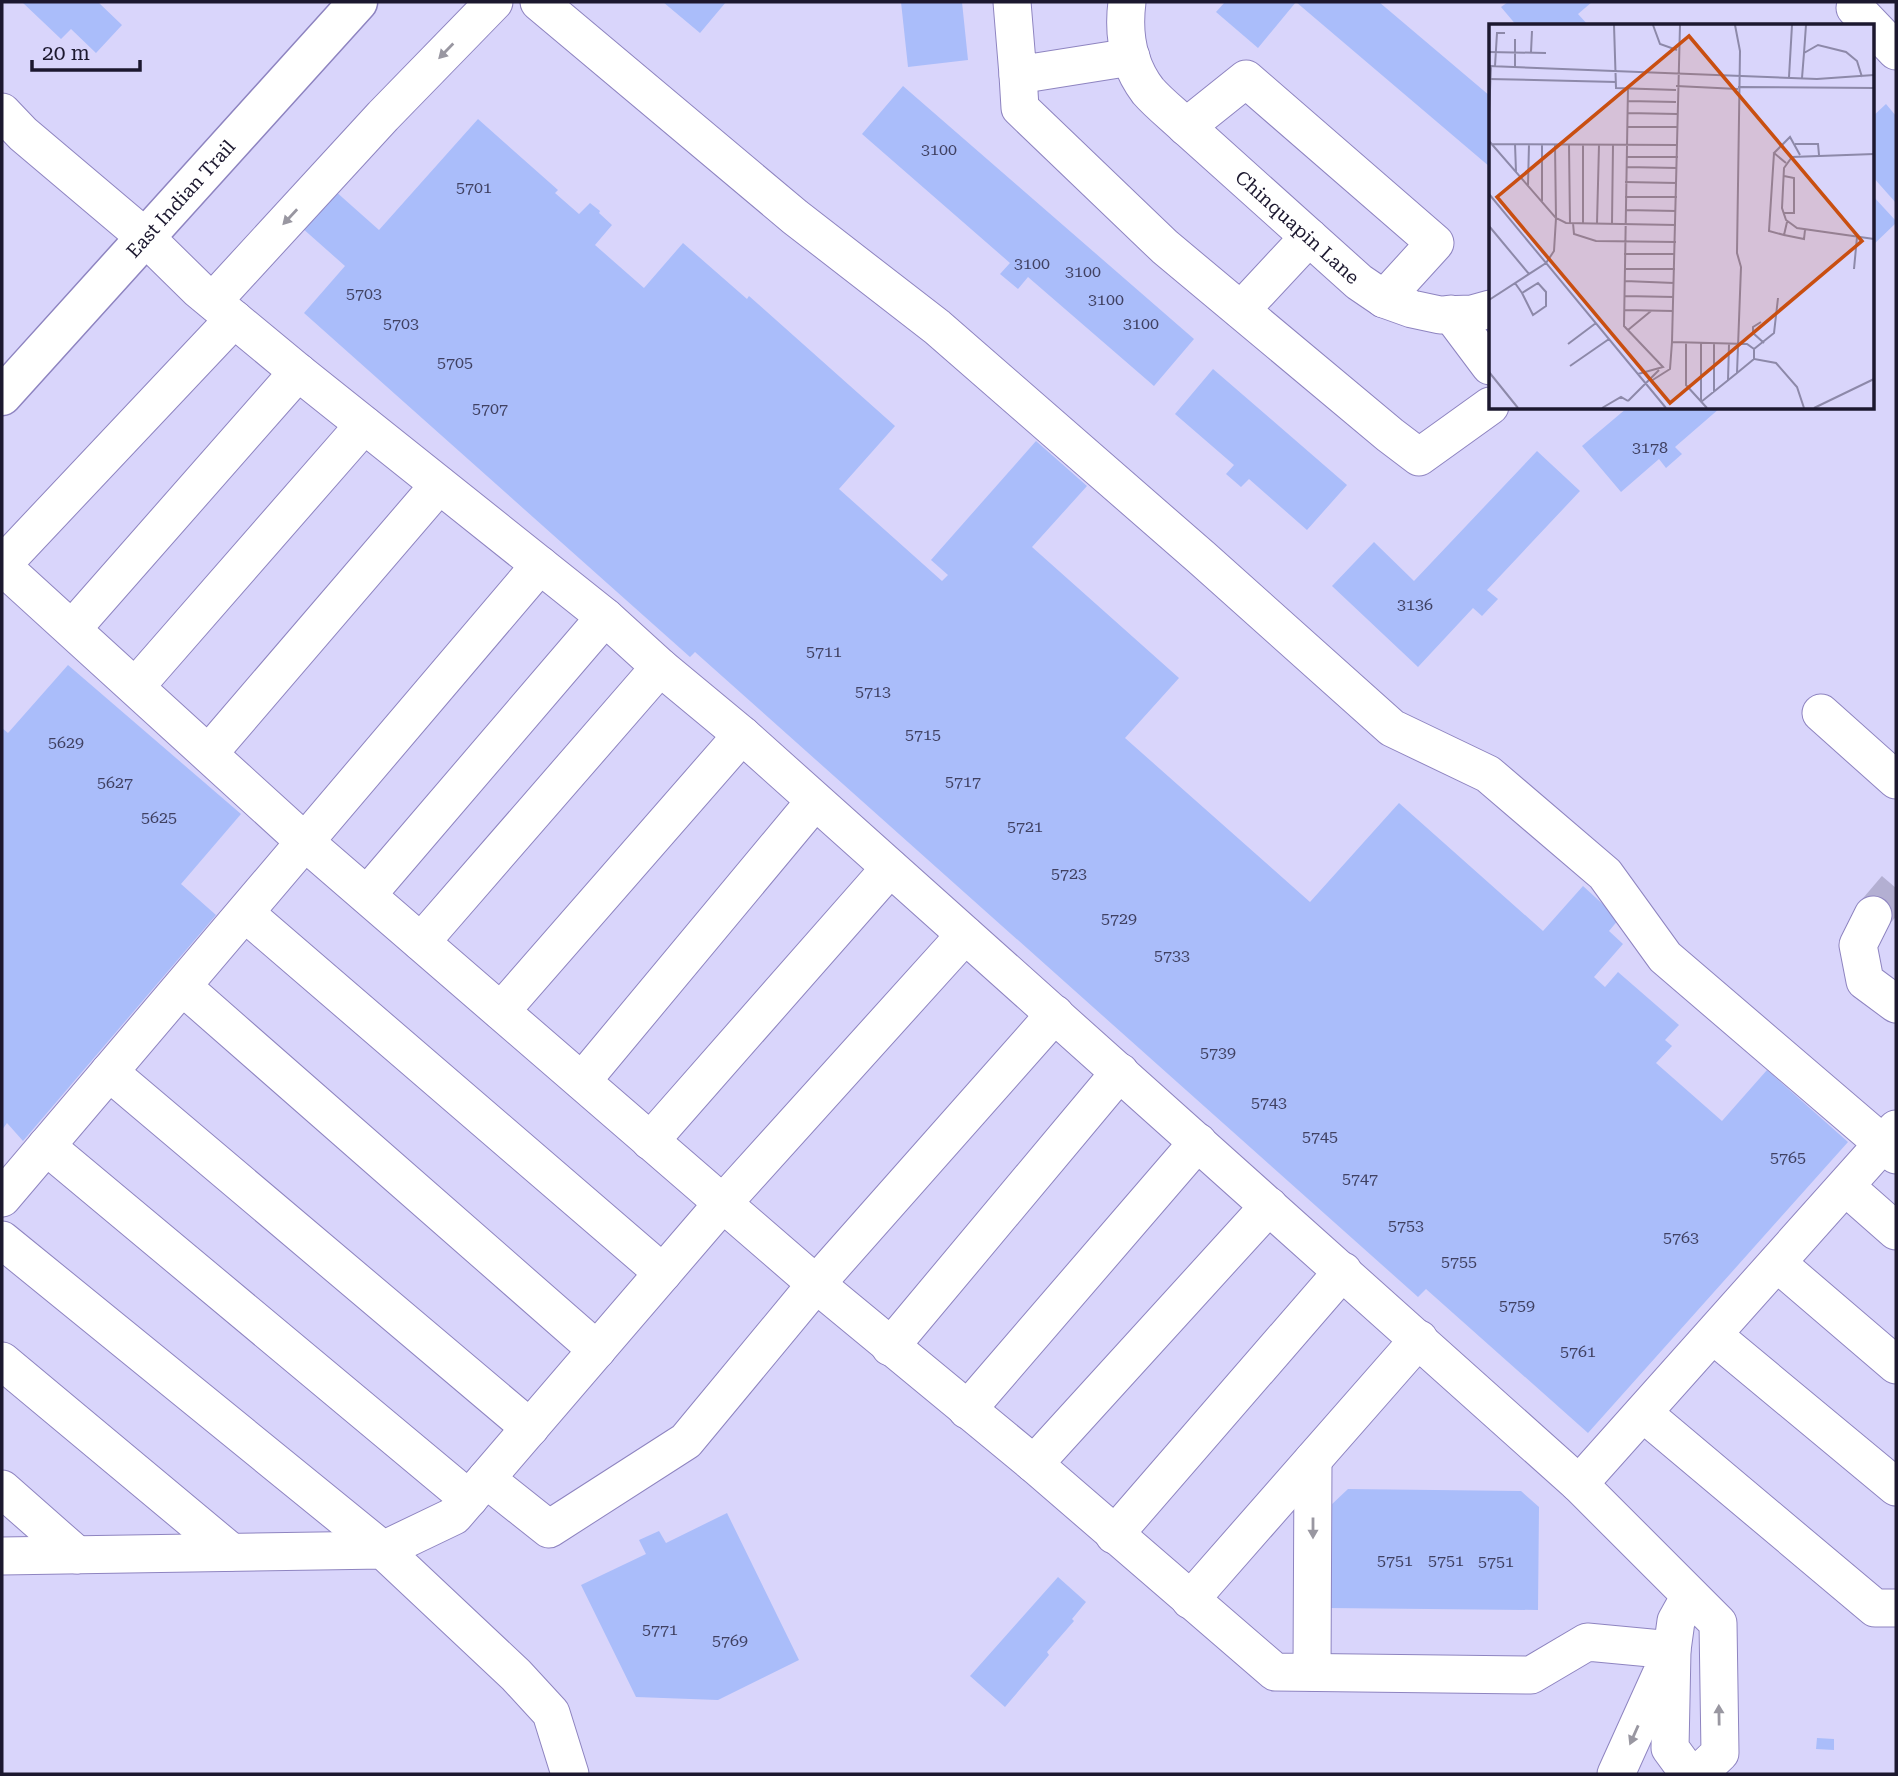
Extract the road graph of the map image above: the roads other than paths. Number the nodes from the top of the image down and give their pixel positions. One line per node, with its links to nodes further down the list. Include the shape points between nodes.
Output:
1 (358, 2): 15 (main road, East Indian Trail)
2 (494, 2): 18 (street, one-way to 18, via 383,116)
3 (539, 2): 54 (street, via 795,216 937,327 1392,728 1488,774 1605,874 1665,957)
4 (1013, 2): 11 (street)
5 (1127, 2): 10 (street, via 1126,46)
6 (1851, 12): 7 (street)
7 (1865, 24)
8 (1874, 32): 9 (street)
9 (1896, 51)
10 (1134, 65): 11 (street); 12 (street, Chinquapin Lane, via 1148,91)
11 (1018, 75): 19 (street, via 1020,107 1166,247)
12 (1186, 127): 14 (street, Chinquapin Lane); 16 (street, via 1246,79 1435,243)
13 (9, 133): 15 (street)
14 (1309, 237): 16 (street, Chinquapin Lane); 19 (street)
15 (146, 238): 18 (street); 23 (main road, East Indian Trail)
16 (1384, 299): 20 (street, Chinquapin Lane)
17 (1489, 309): 20 (street, Chinquapin Lane)
18 (223, 310): 22 (street); 27 (street)
19 (1241, 310): 24 (street, via 1419,457)
20 (1451, 314): 21 (street)
21 (1489, 365)
22 (298, 372): 25 (street); 30 (street)
23 (2, 396)
24 (1489, 407)
25 (364, 425): 26 (street); 32 (street)
26 (439, 485): 28 (street); 35 (street)
27 (2, 565): 30 (street)
28 (540, 565): 29 (street); 38 (street)
29 (604, 617): 31 (street); 40 (street)
30 (72, 629): 32 (street)
31 (660, 667): 34 (street); 44 (street)
32 (136, 686): 35 (street)
33 (1821, 713): 36 (street)
34 (742, 735): 37 (street); 47 (street)
35 (209, 753): 38 (street)
36 (1896, 780)
37 (815, 801): 39 (street); 51 (street)
38 (306, 842): 40 (street); 41 (street)
39 (890, 868): 43 (street); 52 (street)
40 (367, 895): 44 (street)
41 (245, 913): 45 (street); 64 (street)
42 (1872, 915): 46 (street, via 1858,945 1865,981)
43 (965, 935): 48 (street); 58 (street)
44 (421, 942): 47 (street)
45 (183, 987): 49 (street); 69 (street)
46 (1896, 1004)
47 (501, 1011): 51 (street)
48 (1055, 1014): 50 (street); 65 (street)
49 (109, 1072): 55 (street); 74 (street)
50 (1120, 1072): 53 (street); 68 (street)
51 (582, 1081): 52 (street)
52 (650, 1141): 58 (street)
53 (1198, 1142): 59 (street); 72 (street)
54 (1892, 1143): 56 (street)
55 (46, 1146): 57 (street); 80 (street)
56 (1846, 1187): 60 (street); 62 (street)
57 (2, 1198)
58 (723, 1203): 64 (street); 65 (street)
59 (1269, 1206): 63 (street); 76 (street)
60 (1896, 1231)
61 (2, 1240): 82 (street)
62 (1777, 1263): 66 (street); 71 (street)
63 (1343, 1271): 67 (street); 81 (street)
64 (663, 1272): 69 (street)
65 (816, 1284): 68 (street); 80 (street, via 686,1441 550,1529)
66 (1713, 1335): 73 (street); 78 (street)
67 (1419, 1339): 75 (street); 77 (street)
68 (890, 1347): 72 (street)
69 (597, 1350): 74 (street)
70 (2, 1361): 83 (street)
71 (1896, 1365)
72 (967, 1410): 76 (street)
73 (1643, 1413): 77 (street); 88 (street, via 1875,1608)
74 (530, 1428): 80 (street)
75 (1313, 1460): 87 (street); 90 (street, one-way to 90)
76 (1034, 1464): 81 (street)
77 (1578, 1484): 86 (street)
78 (1896, 1487)
79 (2, 1489): 84 (street)
80 (478, 1489): 82 (street, via 454,1516)
81 (1114, 1535): 87 (street)
82 (383, 1550): 83 (street); 91 (street, via 551,1713)
83 (231, 1552): 84 (street)
84 (77, 1555): 85 (street)
85 (2, 1556)
86 (1690, 1596): 89 (street, via 1676,1621); 94 (street, one-way to 86, via 1720,1753 1718,1623)
87 (1190, 1600): 90 (street, via 1275,1672)
88 (1896, 1608)
89 (1672, 1650): 90 (street, via 1587,1642 1531,1675); 92 (street, one-way to 92); 93 (street, via 1670,1748)
90 (1312, 1672)
91 (570, 1774)
92 (1616, 1774)
93 (1689, 1774)
94 (1699, 1774)

